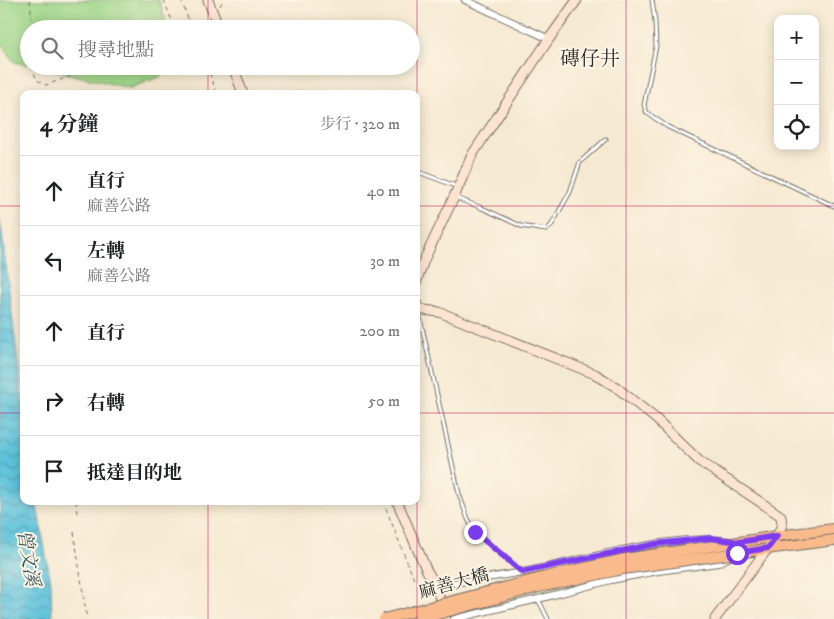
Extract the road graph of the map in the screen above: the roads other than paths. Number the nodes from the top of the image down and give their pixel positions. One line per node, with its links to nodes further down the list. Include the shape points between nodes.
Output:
1 (208, 0): 5 (street)
2 (465, 0): 6 (street)
3 (577, 0): 6 (street)
4 (652, 0): 13 (lane, via 656,46 645,97 647,113 698,142)
5 (216, 20)
6 (549, 39): 11 (street, via 472,155)
7 (236, 75): 8 (street)
8 (242, 90)
9 (606, 139): 12 (lane, via 580,162 570,192 546,230 521,226)
10 (420, 173): 11 (lane)
11 (459, 188): 12 (street)
12 (454, 197): 14 (street)
13 (834, 206)
14 (420, 272)
15 (420, 309): 19 (street, via 439,312 595,374 616,387 656,419 699,461 778,512 782,520)
16 (420, 322): 24 (lane, via 459,494 468,520 475,532)
17 (399, 505): 25 (street)
18 (833, 527): 19 (main road, 麻善大橋)
19 (777, 536): 21 (main road, 麻善大橋); 22 (street)
20 (834, 540): 22 (main road, 麻善大橋)
21 (739, 542): 24 (street, via 711,538 655,544); 27 (main road, 麻善大橋, bridge, via 624,559)
22 (768, 548): 23 (main road, 麻善大橋); 32 (street)
23 (737, 553): 26 (street, via 718,563 611,580); 28 (main road, 麻善大橋, bridge, via 623,568)
24 (522, 572): 25 (street)
25 (436, 586): 29 (street)
26 (538, 600): 30 (street); 31 (lane)
27 (384, 619)
28 (418, 619)
29 (446, 619)
30 (454, 619)
31 (548, 619)
32 (715, 619)

